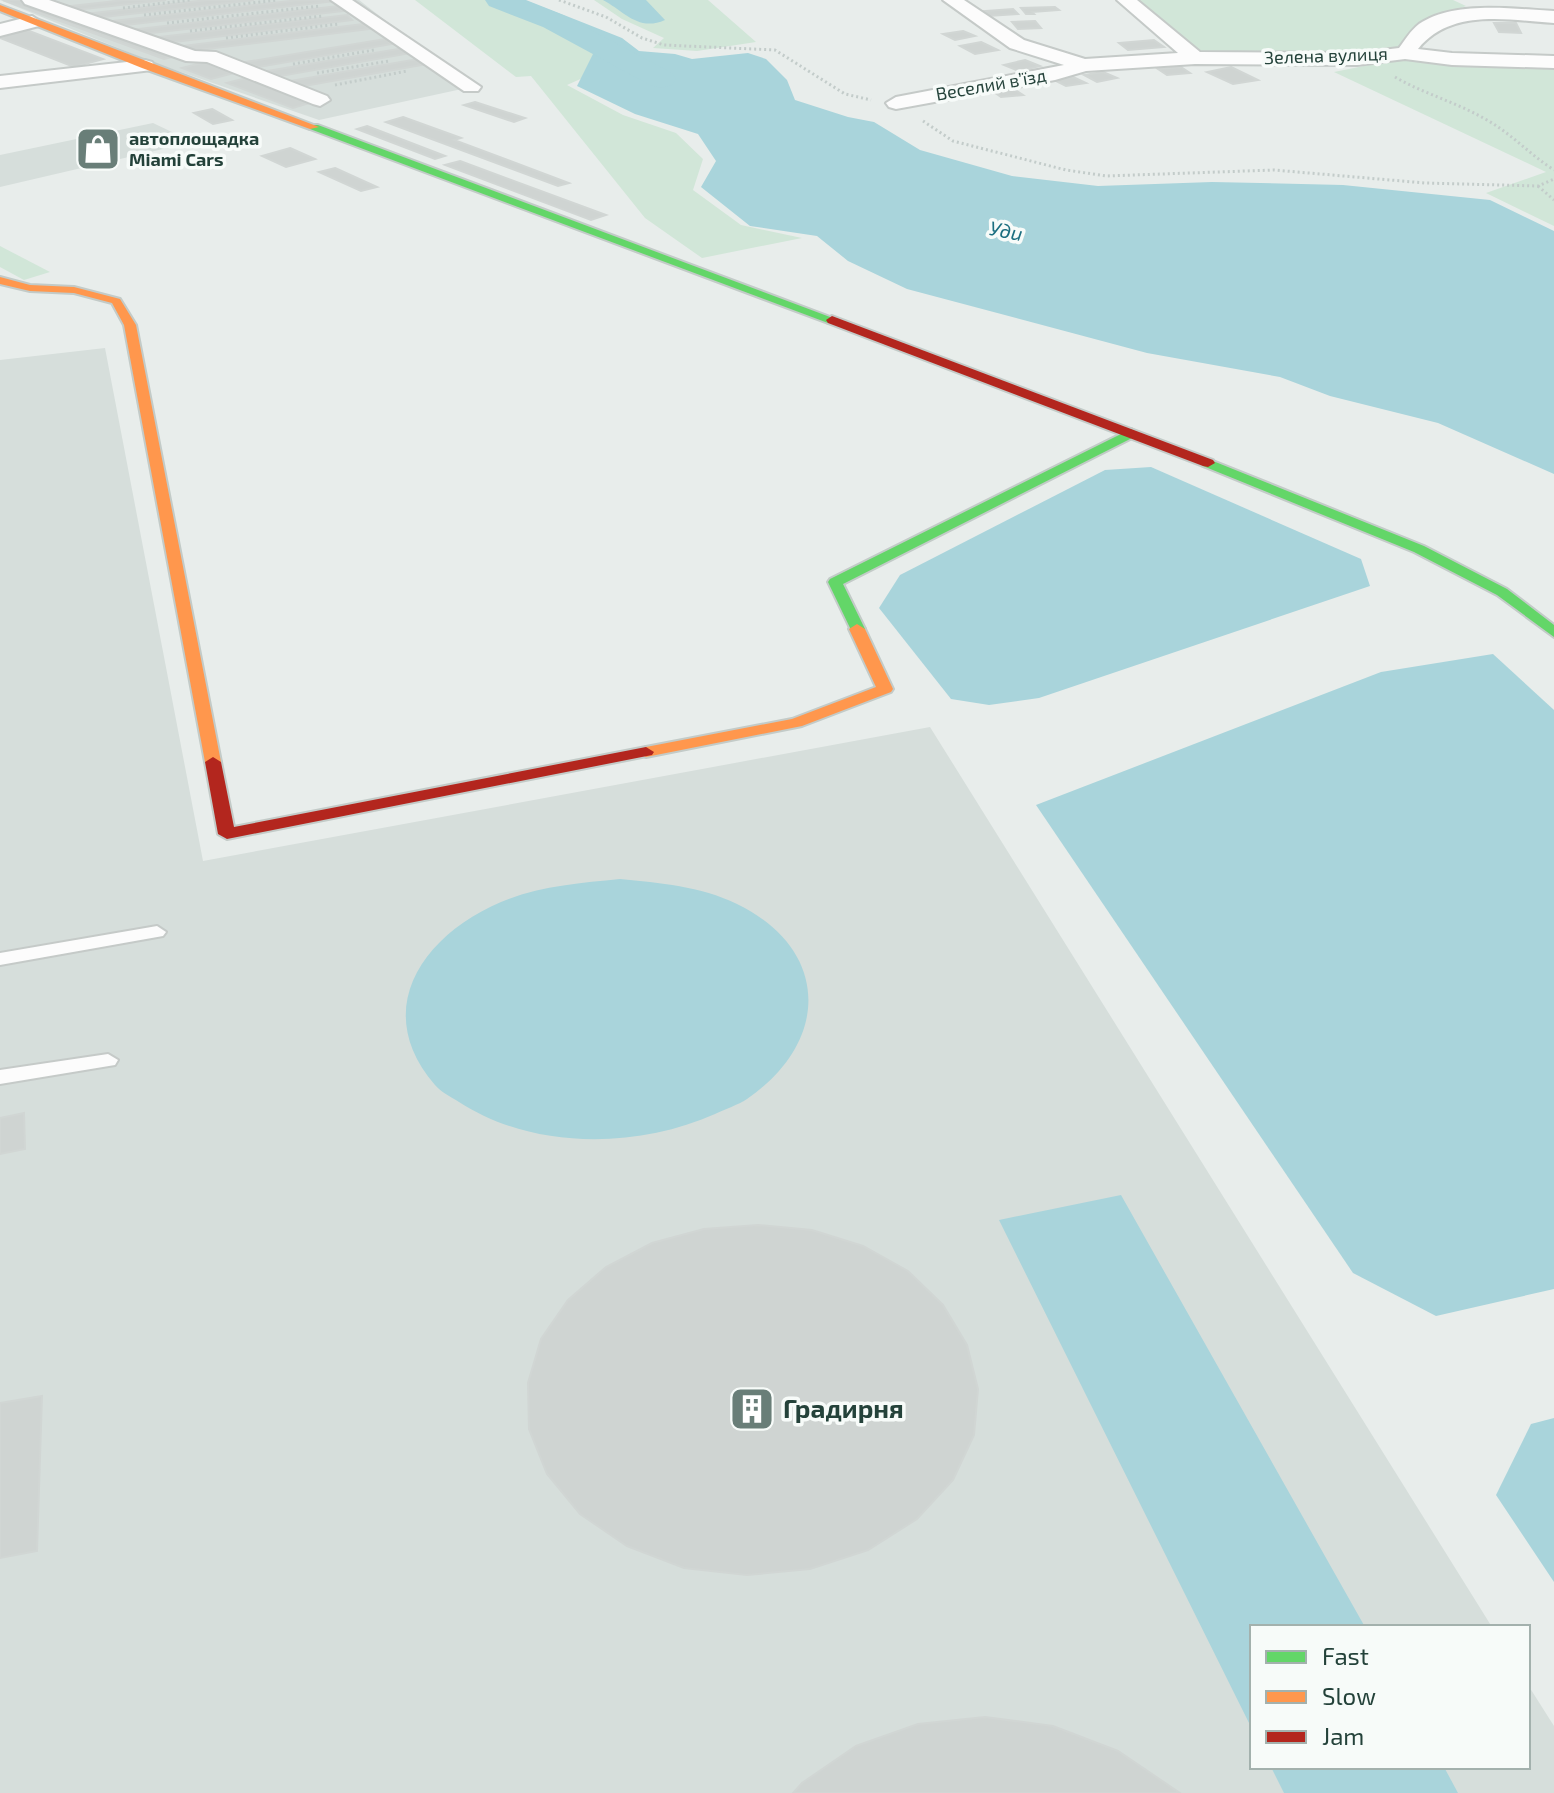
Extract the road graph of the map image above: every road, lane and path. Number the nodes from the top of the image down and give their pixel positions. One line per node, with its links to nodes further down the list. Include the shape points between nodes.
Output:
1 (31, 0): 27 (street)
2 (190, 0): 9 (path)
3 (278, 0): 12 (path)
4 (559, 0): 33 (path, via 664,45 775,50 845,94)
5 (952, 0): 24 (street, via 1017,44)
6 (1126, 0): 22 (street)
7 (1462, 0): 11 (street)
8 (0, 8): 14 (street)
9 (115, 9)
10 (352, 9): 15 (path); 17 (path); 18 (path); 19 (street)
11 (1493, 15): 13 (street, Зелена вулиця); 20 (street, Зелена вулиця, via 1435,24)
12 (138, 16)
13 (1554, 17)
14 (32, 22): 16 (street); 25 (street)
15 (161, 24)
16 (0, 30)
17 (184, 32)
18 (225, 38)
19 (413, 50): 26 (street); 27 (path); 28 (path)
20 (1405, 53): 21 (street, Зелена вулиця); 23 (street)
21 (1380, 56): 22 (street, Зелена вулиця); 34 (path, via 1399,82 1491,122)
22 (1195, 58): 24 (street, Зелена вулиця)
23 (1554, 62)
24 (1084, 65): 33 (street, Веселий в’їзд)
25 (145, 66): 29 (street); 39 (street)
26 (438, 66): 30 (street); 31 (path)
27 (249, 72): 31 (street)
28 (317, 73)
29 (0, 82)
30 (471, 87)
31 (298, 91): 32 (street)
32 (320, 100)
33 (896, 103): 36 (path, via 953,141 1106,176 1274,170)
34 (1554, 170)
35 (1554, 179): 36 (path)
36 (1538, 186): 37 (path)
37 (1554, 200)
38 (0, 280): 39 (street, via 116,301 130,325 227,834 796,723 885,689 835,582)
39 (1131, 433): 40 (street, via 1419,549 1502,592)
40 (1554, 632)
41 (157, 932): 42 (lane)
42 (0, 959)
43 (108, 1060): 44 (lane)
44 (0, 1077)

